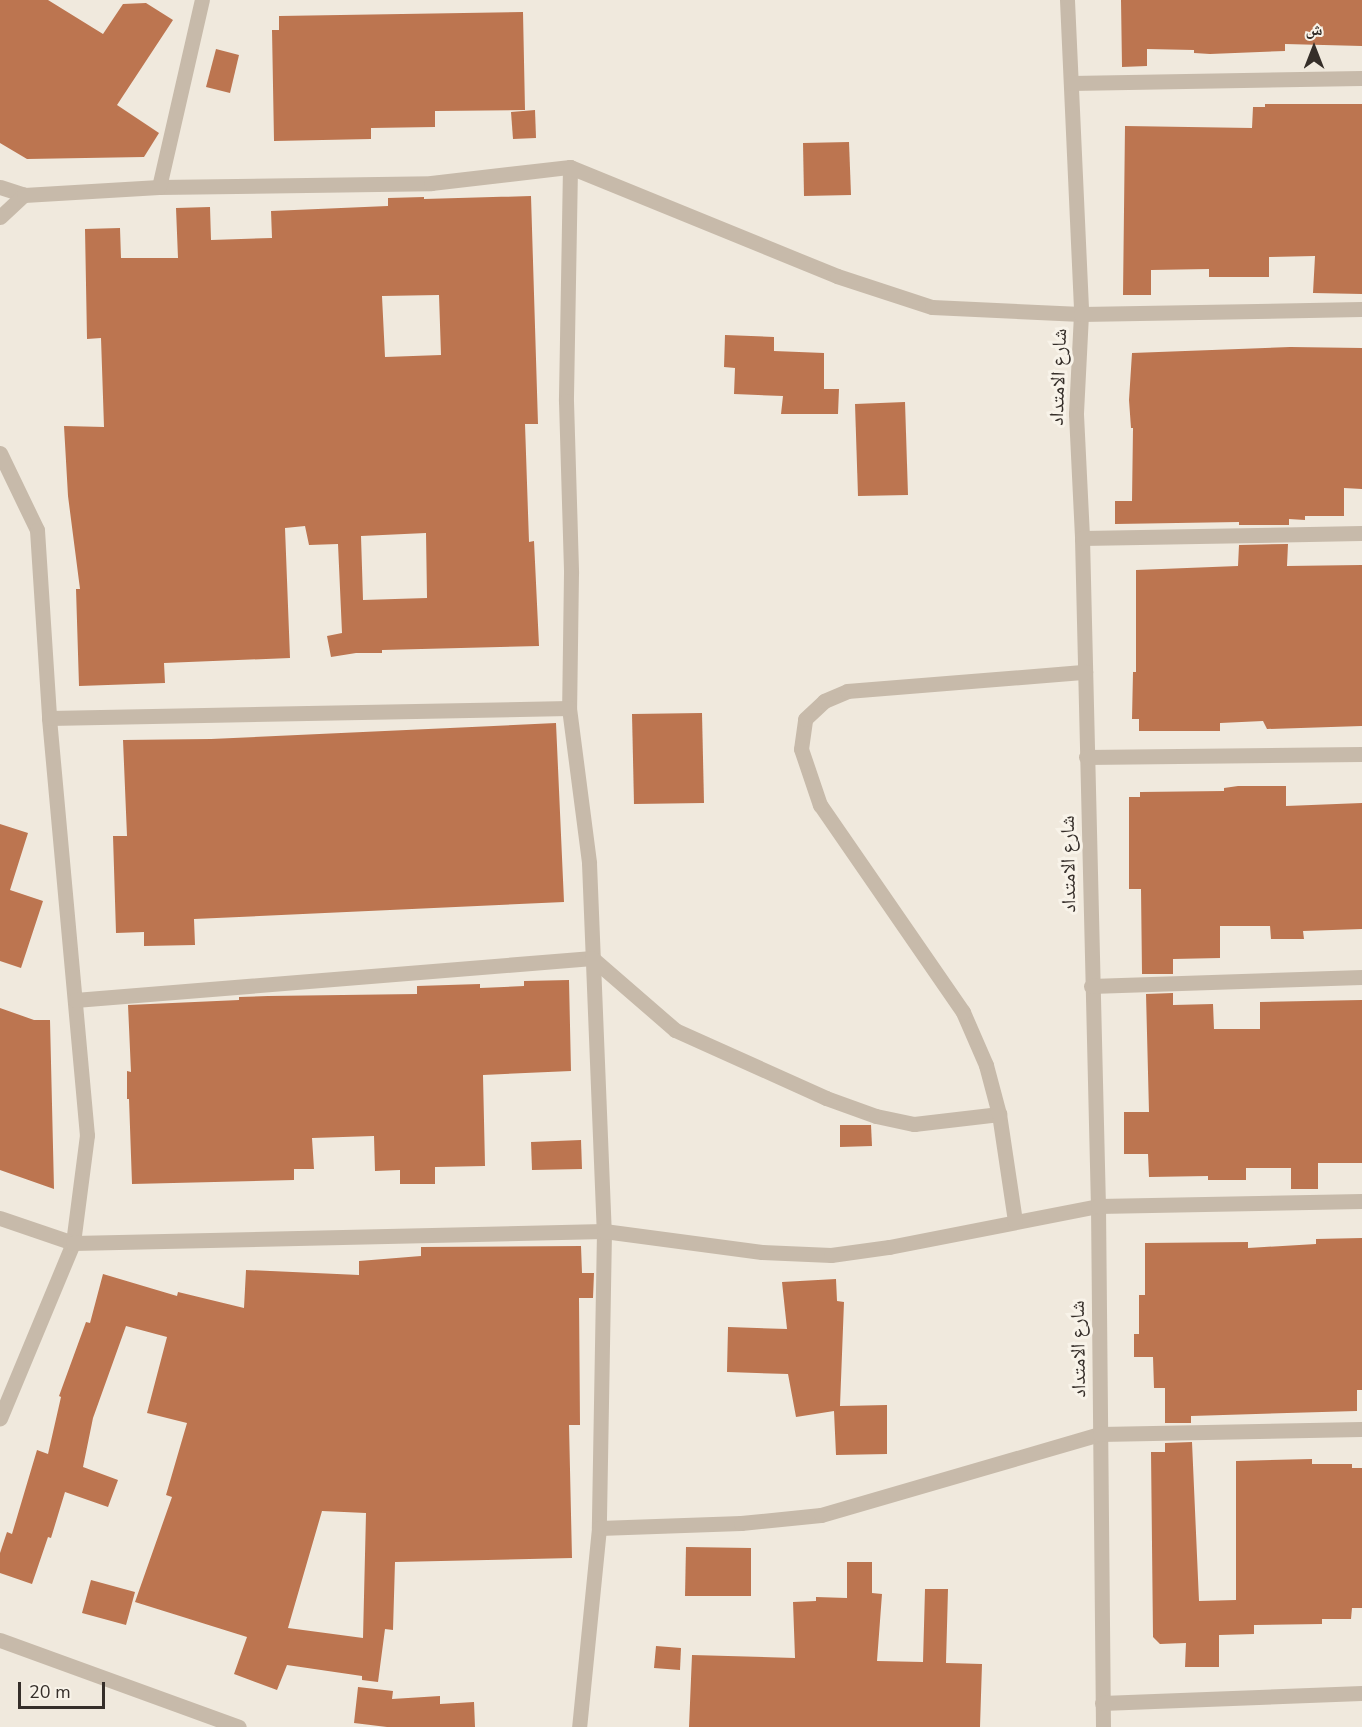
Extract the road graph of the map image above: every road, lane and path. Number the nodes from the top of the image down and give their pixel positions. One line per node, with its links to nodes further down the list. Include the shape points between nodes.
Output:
1 (202, 0): 7 (street)
2 (1067, 0): 4 (street, شارع الامتداد)
3 (1362, 78): 4 (street)
4 (1071, 83): 11 (street, شارع الامتداد)
5 (570, 167): 7 (street, via 431,183); 11 (street, via 837,276 932,307); 16 (street, via 566,401 571,573)
6 (0, 187): 8 (street)
7 (159, 187): 8 (street)
8 (24, 195): 9 (street)
9 (0, 217)
10 (1362, 309): 11 (street)
11 (1081, 314): 14 (street, شارع الامتداد, via 1076,414)
12 (0, 453): 17 (street, via 37,530)
13 (1362, 533): 14 (street)
14 (1082, 538): 15 (street, شارع الامتداد)
15 (1085, 672): 19 (street, شارع الامتداد); 24 (street, via 847,691 824,701 805,719 801,749 820,805 963,1012 986,1065)
16 (569, 708): 17 (street); 20 (street, via 589,863)
17 (49, 718): 23 (street)
18 (1362, 754): 19 (street)
19 (1086, 757): 22 (street, شارع الامتداد)
20 (592, 958): 23 (street); 24 (street, via 675,1030 825,1098 914,1124); 29 (street)
21 (1362, 977): 22 (street)
22 (1091, 986): 26 (street, شارع الامتداد)
23 (75, 1000): 30 (street, via 87,1135)
24 (999, 1114): 28 (street)
25 (1362, 1201): 26 (street)
26 (1098, 1206): 28 (street); 33 (street, شارع الامتداد)
27 (0, 1218): 30 (street)
28 (1015, 1221): 29 (street, via 831,1256 762,1252)
29 (604, 1231): 30 (street); 34 (street)
30 (73, 1243): 31 (street)
31 (0, 1418)
32 (1362, 1429): 33 (street)
33 (1100, 1434): 34 (street, via 821,1515 741,1523); 37 (street, شارع الامتداد)
34 (599, 1528): 39 (street)
35 (0, 1640): 38 (street)
36 (1362, 1693): 37 (street)
37 (1102, 1703): 40 (street, شارع الامتداد)
38 (239, 1727)
39 (579, 1727)
40 (1104, 1727)

